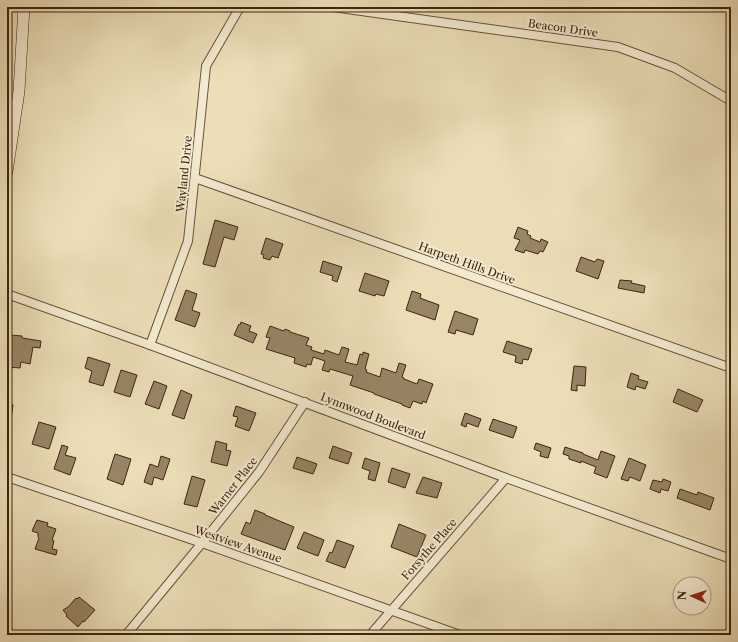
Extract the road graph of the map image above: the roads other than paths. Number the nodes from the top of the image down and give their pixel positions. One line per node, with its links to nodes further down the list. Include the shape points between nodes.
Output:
1 (24, 7): 5 (main road, via 19,91)
2 (240, 7): 6 (street, Wayland Drive, via 206,66)
3 (333, 7): 4 (street, Beacon Drive, via 618,47 675,68)
4 (731, 101)
5 (7, 172)
6 (195, 178): 8 (street, Wayland Drive, via 188,241); 9 (street, Harpeth Hills Drive)
7 (7, 294): 8 (street, Lynnwood Boulevard)
8 (150, 345): 10 (street, Lynnwood Boulevard)
9 (731, 368)
10 (305, 402): 12 (street, Lynnwood Boulevard); 13 (street, Warner Place, via 259,472)
11 (7, 477): 13 (street, Westview Avenue)
12 (506, 478): 14 (street, Lynnwood Boulevard); 15 (street, Forsythe Place)
13 (202, 543): 15 (street, Westview Avenue); 16 (street, Warner Place)
14 (731, 559)
15 (391, 610): 17 (street, Forsythe Place); 18 (street, Westview Avenue)
16 (126, 635)
17 (370, 635)
18 (460, 635)

